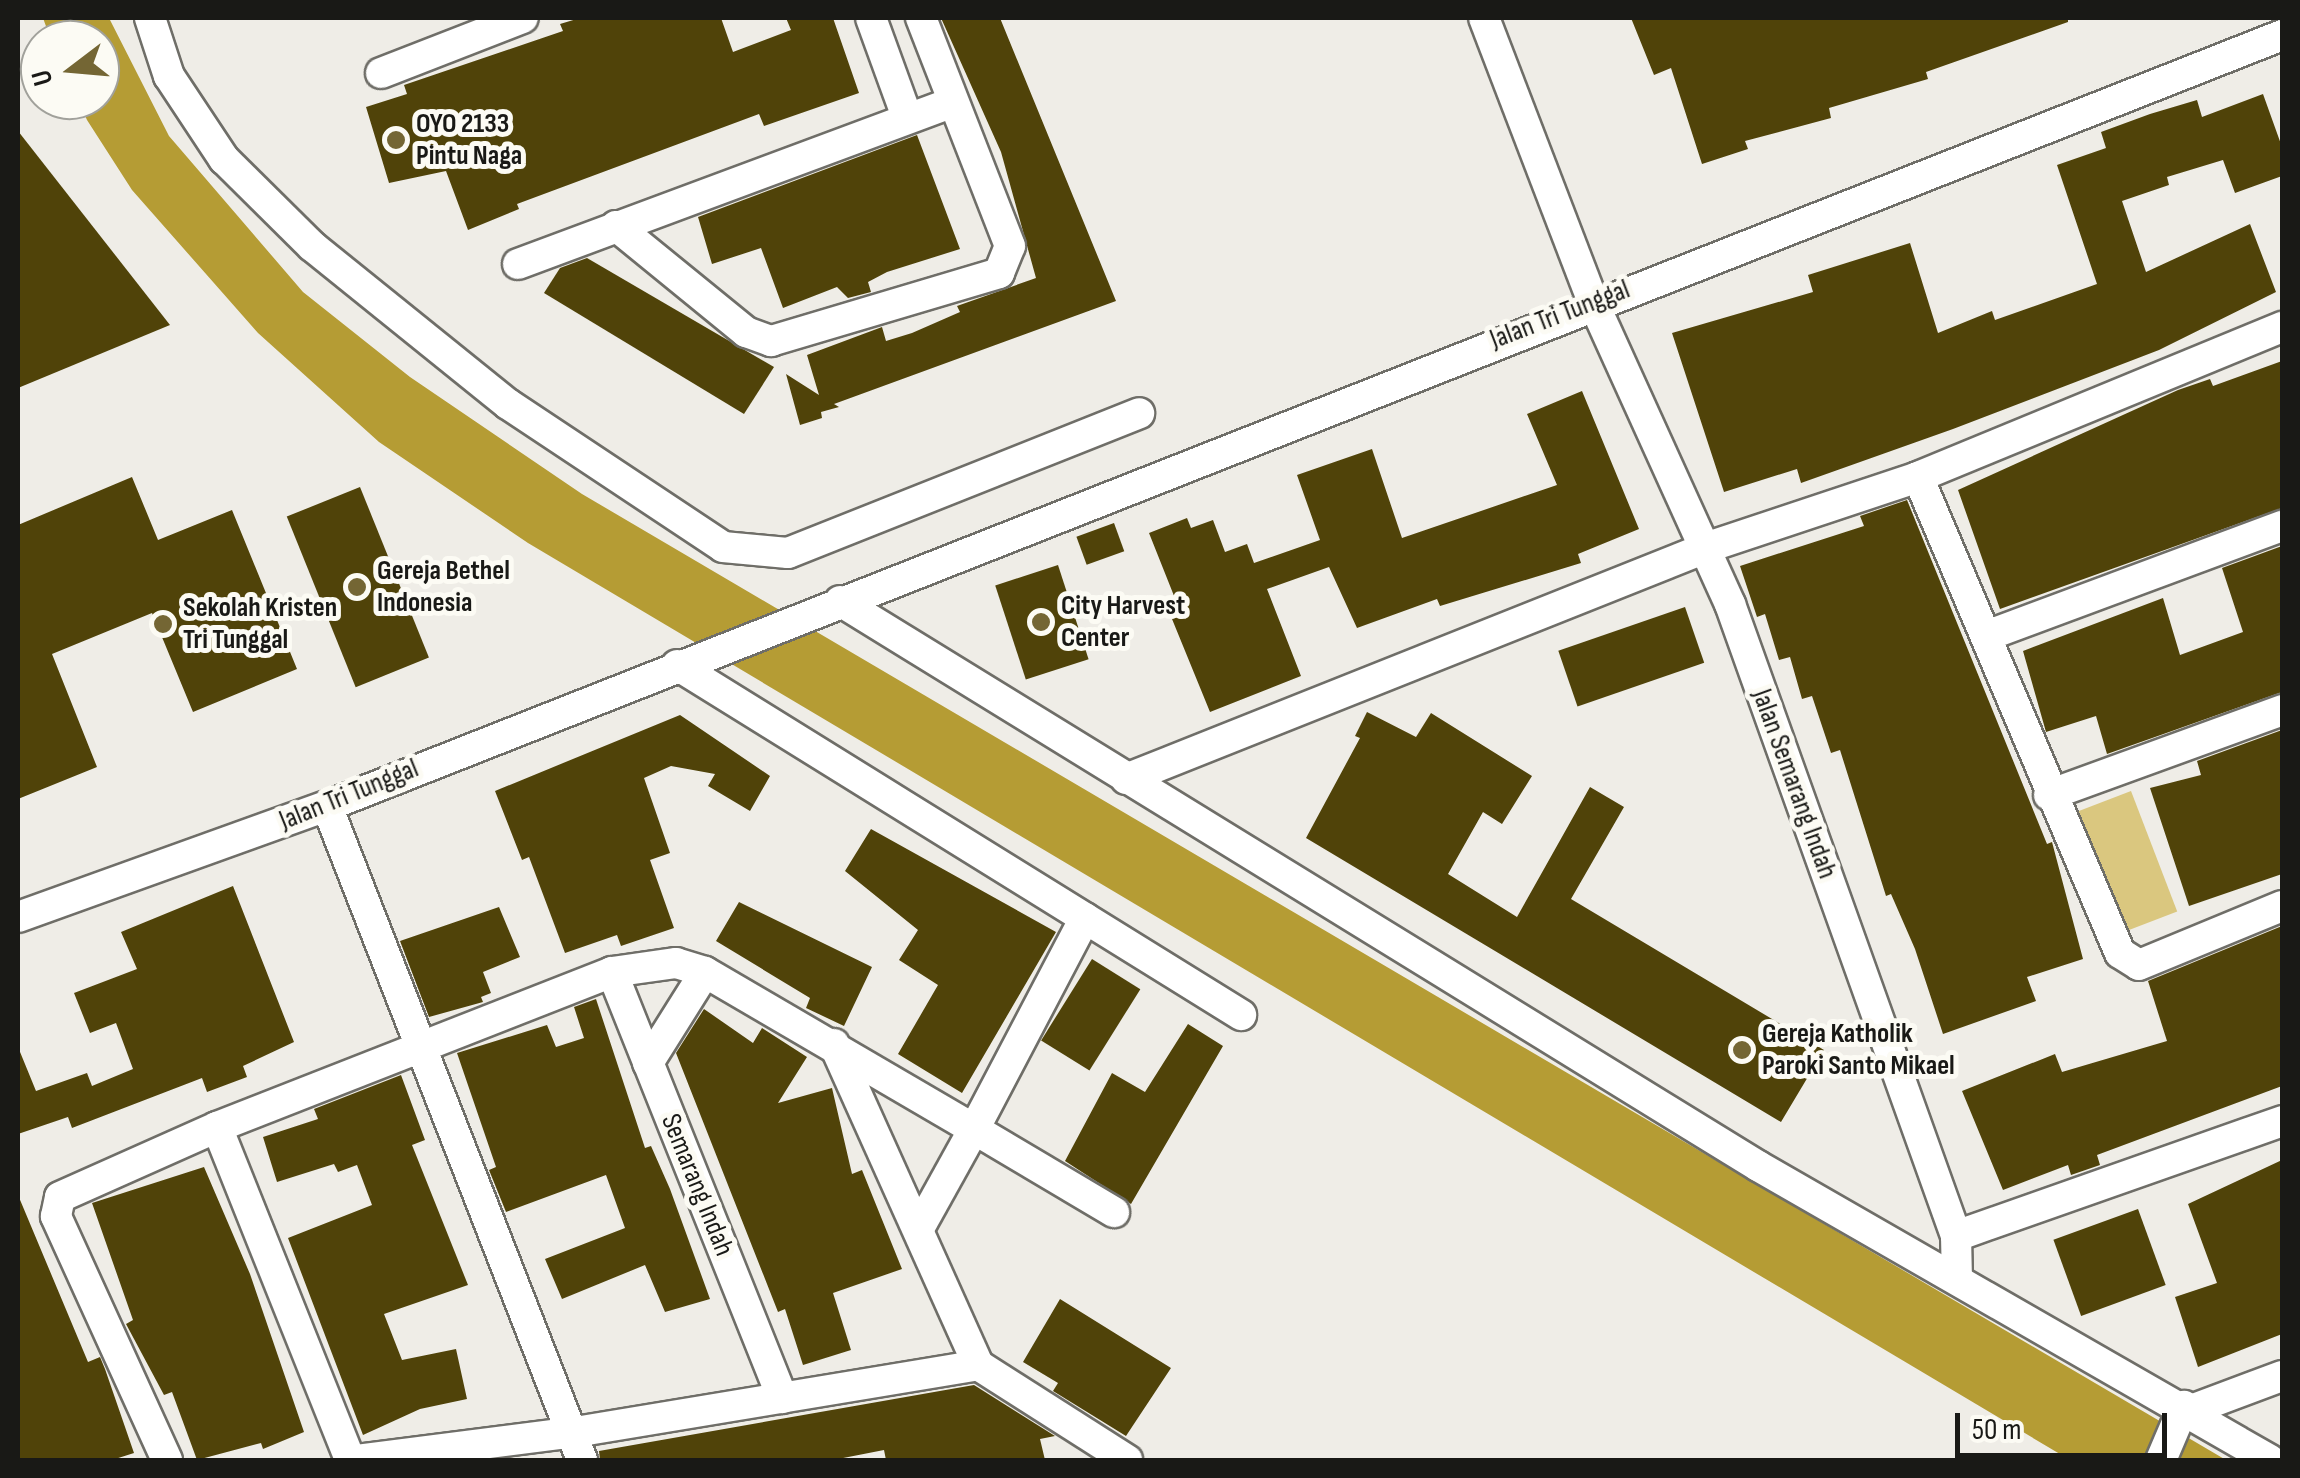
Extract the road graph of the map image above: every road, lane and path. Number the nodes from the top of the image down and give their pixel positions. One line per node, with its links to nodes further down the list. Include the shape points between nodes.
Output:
1 (150, 18): 14 (street, via 169,76 224,159 312,246 508,404 723,547 788,553)
2 (523, 18): 7 (street)
3 (871, 18): 9 (street)
4 (921, 18): 8 (street)
5 (1484, 18): 12 (street, Jalan Semarang Indah)
6 (2282, 36): 12 (street, Jalan Tri Tunggal)
7 (381, 74)
8 (952, 102): 9 (street); 10 (street, via 1010,246 999,272 771,341 746,332)
9 (906, 117): 10 (street)
10 (616, 226): 11 (street)
11 (518, 264)
12 (1593, 302): 17 (street, Jalan Semarang Indah); 18 (street, Jalan Tri Tunggal)
13 (2282, 327): 15 (street)
14 (1140, 413)
15 (1918, 476): 17 (street); 19 (street)
16 (2282, 526): 19 (street)
17 (1708, 547): 22 (street); 39 (street, Jalan Semarang Indah)
18 (840, 601): 20 (street, Jalan Tri Tunggal); 22 (street)
19 (1986, 636): 23 (street)
20 (687, 660): 24 (street, Jalan Tri Tunggal); 27 (street)
21 (2282, 710): 23 (street)
22 (1126, 779): 40 (street, via 1758,1166)
23 (2049, 795): 25 (street, via 2120,953 2140,965)
24 (327, 806): 26 (street, Jalan Tri Tunggal); 32 (street)
25 (2282, 906)
26 (18, 917)
27 (1085, 918): 30 (street); 36 (street)
28 (612, 972): 29 (street, via 676,962); 32 (street); 33 (street, Semarang Indah)
29 (705, 972): 31 (street); 33 (street)
30 (1241, 1014)
31 (834, 1044): 36 (street); 38 (street)
32 (422, 1050): 35 (street); 45 (street)
33 (648, 1063): 43 (street, Semarang Indah)
34 (2282, 1120): 39 (street)
35 (216, 1127): 46 (street, via 64,1194 55,1210); 47 (street)
36 (974, 1129): 37 (street); 38 (street)
37 (1114, 1212)
38 (918, 1230): 41 (street)
39 (1956, 1236): 40 (street, Jalan Semarang Indah)
40 (1957, 1279): 44 (street)
41 (978, 1364): 43 (street); 48 (street)
42 (2282, 1376): 44 (street)
43 (782, 1398): 45 (street)
44 (2184, 1416): 49 (street); 50 (street)
45 (578, 1446): 47 (street)
46 (167, 1460)
47 (353, 1460)
48 (1127, 1460)
49 (2161, 1460)
50 (2270, 1460)

